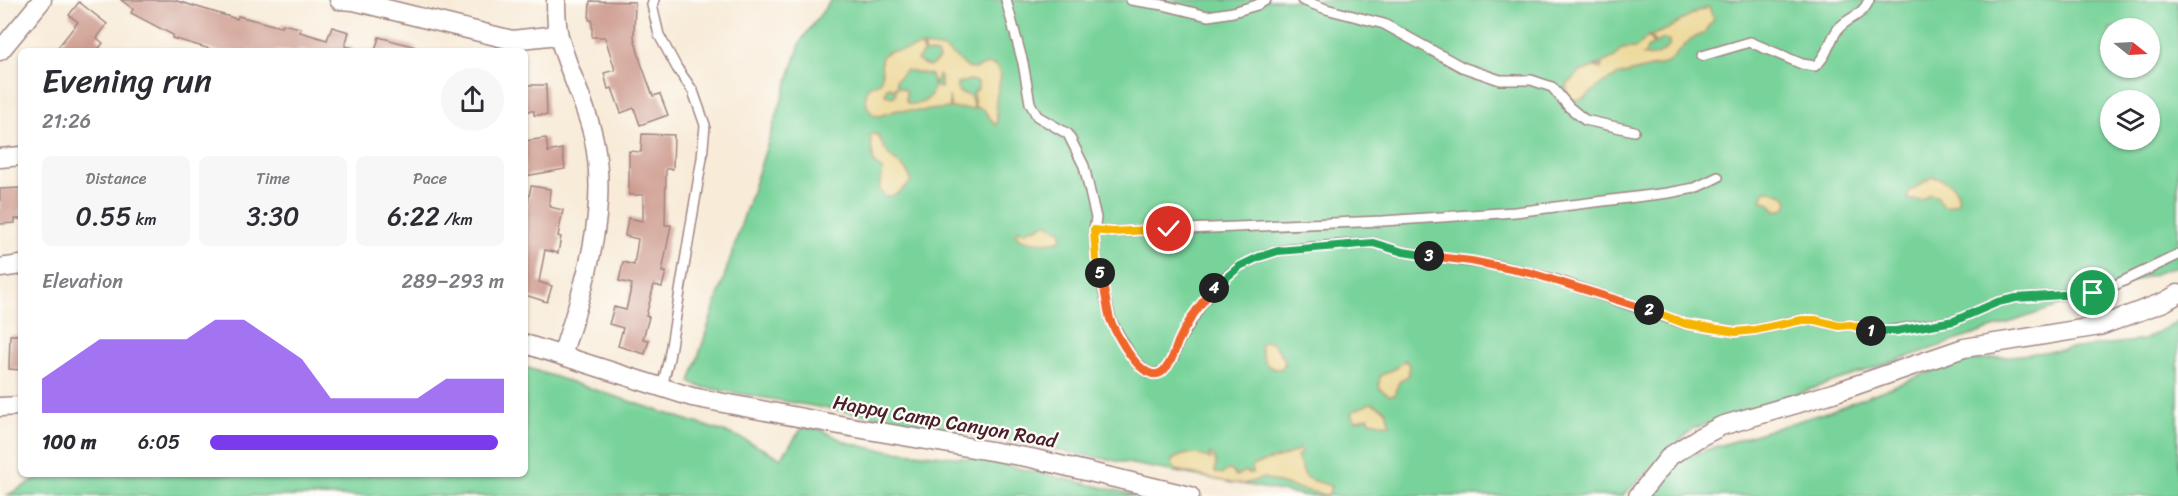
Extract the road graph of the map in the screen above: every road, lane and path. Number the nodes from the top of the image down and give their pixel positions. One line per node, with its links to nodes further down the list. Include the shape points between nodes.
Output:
1 (42, 0): 11 (street)
2 (349, 0): 10 (street, via 512,40)
3 (556, 0): 10 (street)
4 (654, 0): 24 (lane, via 659,35 693,91 705,125)
5 (1006, 0): 17 (lane, via 1030,103 1037,116 1068,134 1076,146 1091,191)
6 (1131, 0): 7 (lane, via 1208,16)
7 (1266, 0)
8 (1302, 0): 13 (lane, via 1383,24 1461,67 1500,80 1531,80 1552,87 1585,120)
9 (1869, 0): 12 (lane, via 1866,9 1839,27 1823,60 1815,66 1750,42)
10 (558, 35): 23 (street, via 594,140 599,183 586,275)
11 (0, 51)
12 (1702, 56)
13 (1634, 131)
14 (18, 156): 15 (street)
15 (0, 158)
16 (1718, 177): 17 (lane, via 1695,188 1668,193 1515,212 1383,221)
17 (1094, 230): 18 (lane, via 1096,259 1111,321 1141,369 1157,374 1173,358 1178,342 1203,302 1224,278 1240,266 1278,251 1373,243 1403,252 1531,273 1686,324 1736,332 1802,320 1879,332 1954,321 2016,298 2093,293)
18 (2178, 255)
19 (18, 265): 20 (street)
20 (0, 268)
21 (2178, 294): 28 (street, via 2100,326 1964,348 1721,426 1670,456)
22 (528, 345): 23 (street, Happy Camp Canyon Road)
23 (561, 355): 24 (street, Happy Camp Canyon Road)
24 (662, 387): 27 (street, Happy Camp Canyon Road, via 692,397 1031,458)
25 (18, 406): 26 (street)
26 (0, 407)
27 (1190, 496)
28 (1638, 496)

